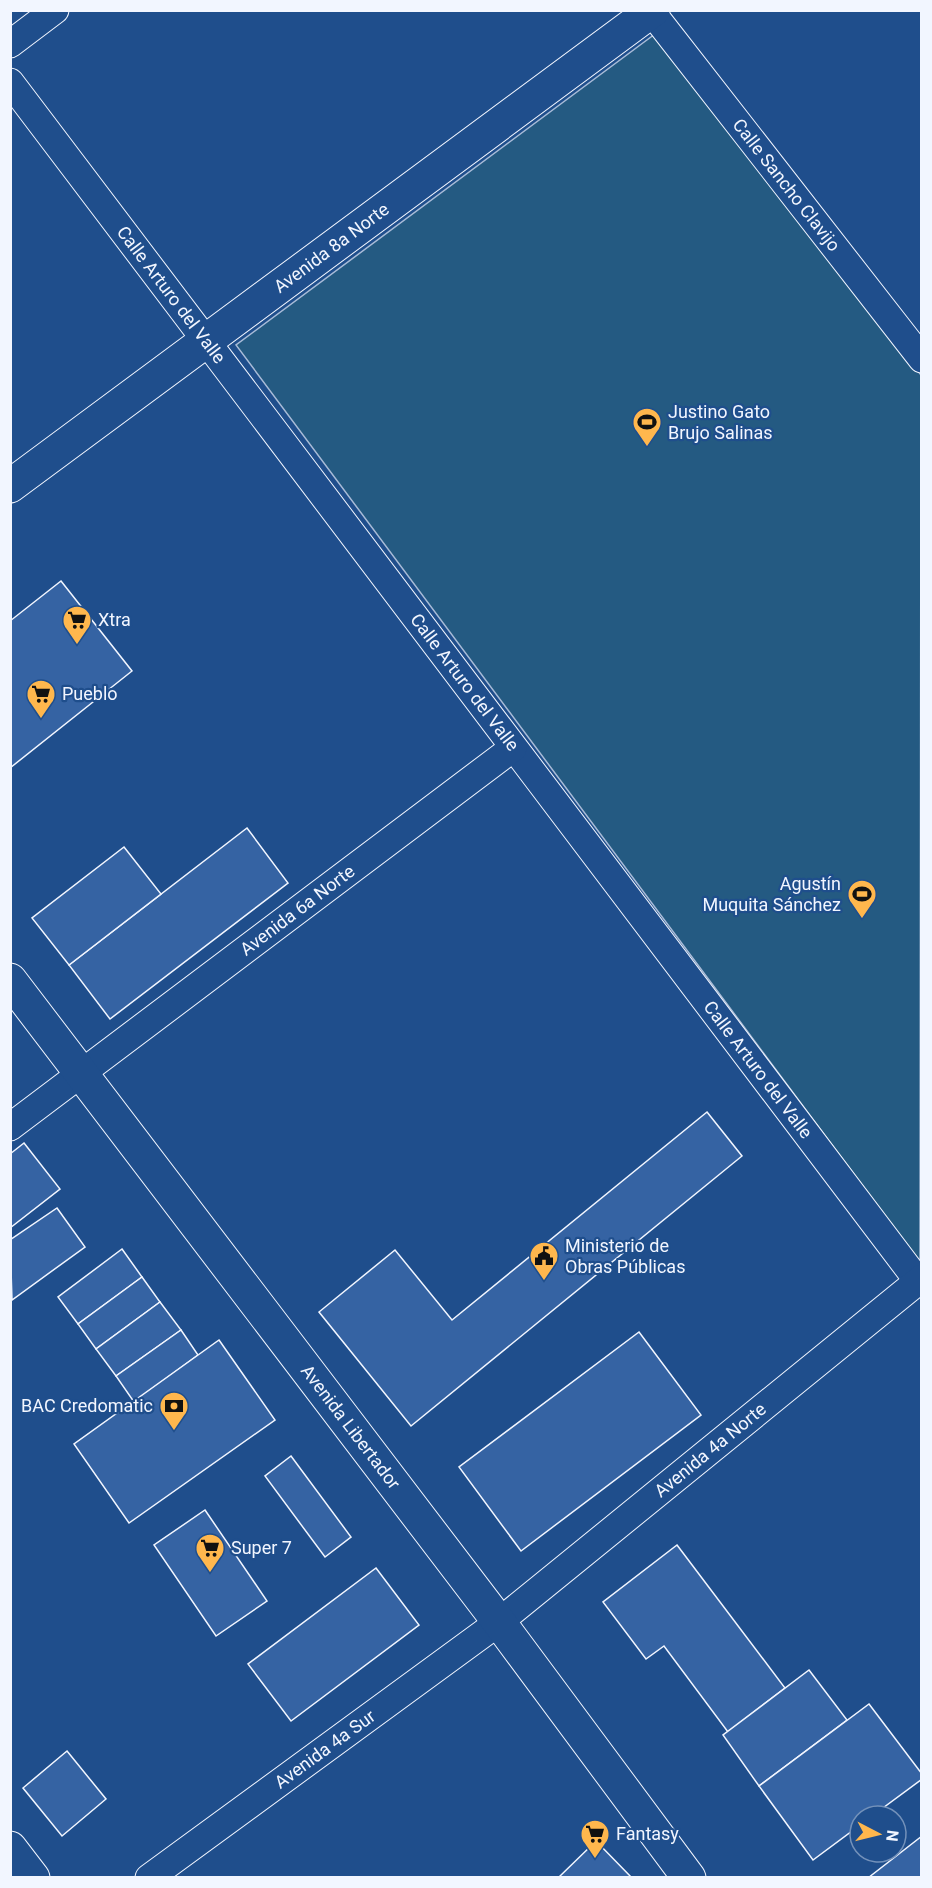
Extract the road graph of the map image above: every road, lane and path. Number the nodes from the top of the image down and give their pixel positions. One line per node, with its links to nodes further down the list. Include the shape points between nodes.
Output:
1 (55, 10): 3 (street)
2 (652, 11): 5 (main road, Avenida 8a Norte); 6 (street, Calle Sancho Clavijo)
3 (10, 44)
4 (10, 82): 5 (street, Calle Arturo del Valle)
5 (205, 340): 7 (main road, Avenida 8a Norte); 8 (street, Calle Arturo del Valle)
6 (921, 359)
7 (10, 486)
8 (513, 748): 10 (street, Avenida 6a Norte); 12 (street, Calle Arturo del Valle)
9 (10, 980): 10 (main road, Avenida Libertador)
10 (80, 1073): 11 (street, Avenida 6a Norte); 13 (main road, Avenida Libertador)
11 (10, 1127)
12 (920, 1280): 13 (street, Avenida 4a Norte)
13 (499, 1622): 16 (street, Avenida 4a Sur); 17 (main road, Avenida Libertador)
14 (10, 1848): 15 (main road)
15 (33, 1878)
16 (149, 1878)
17 (689, 1878)

